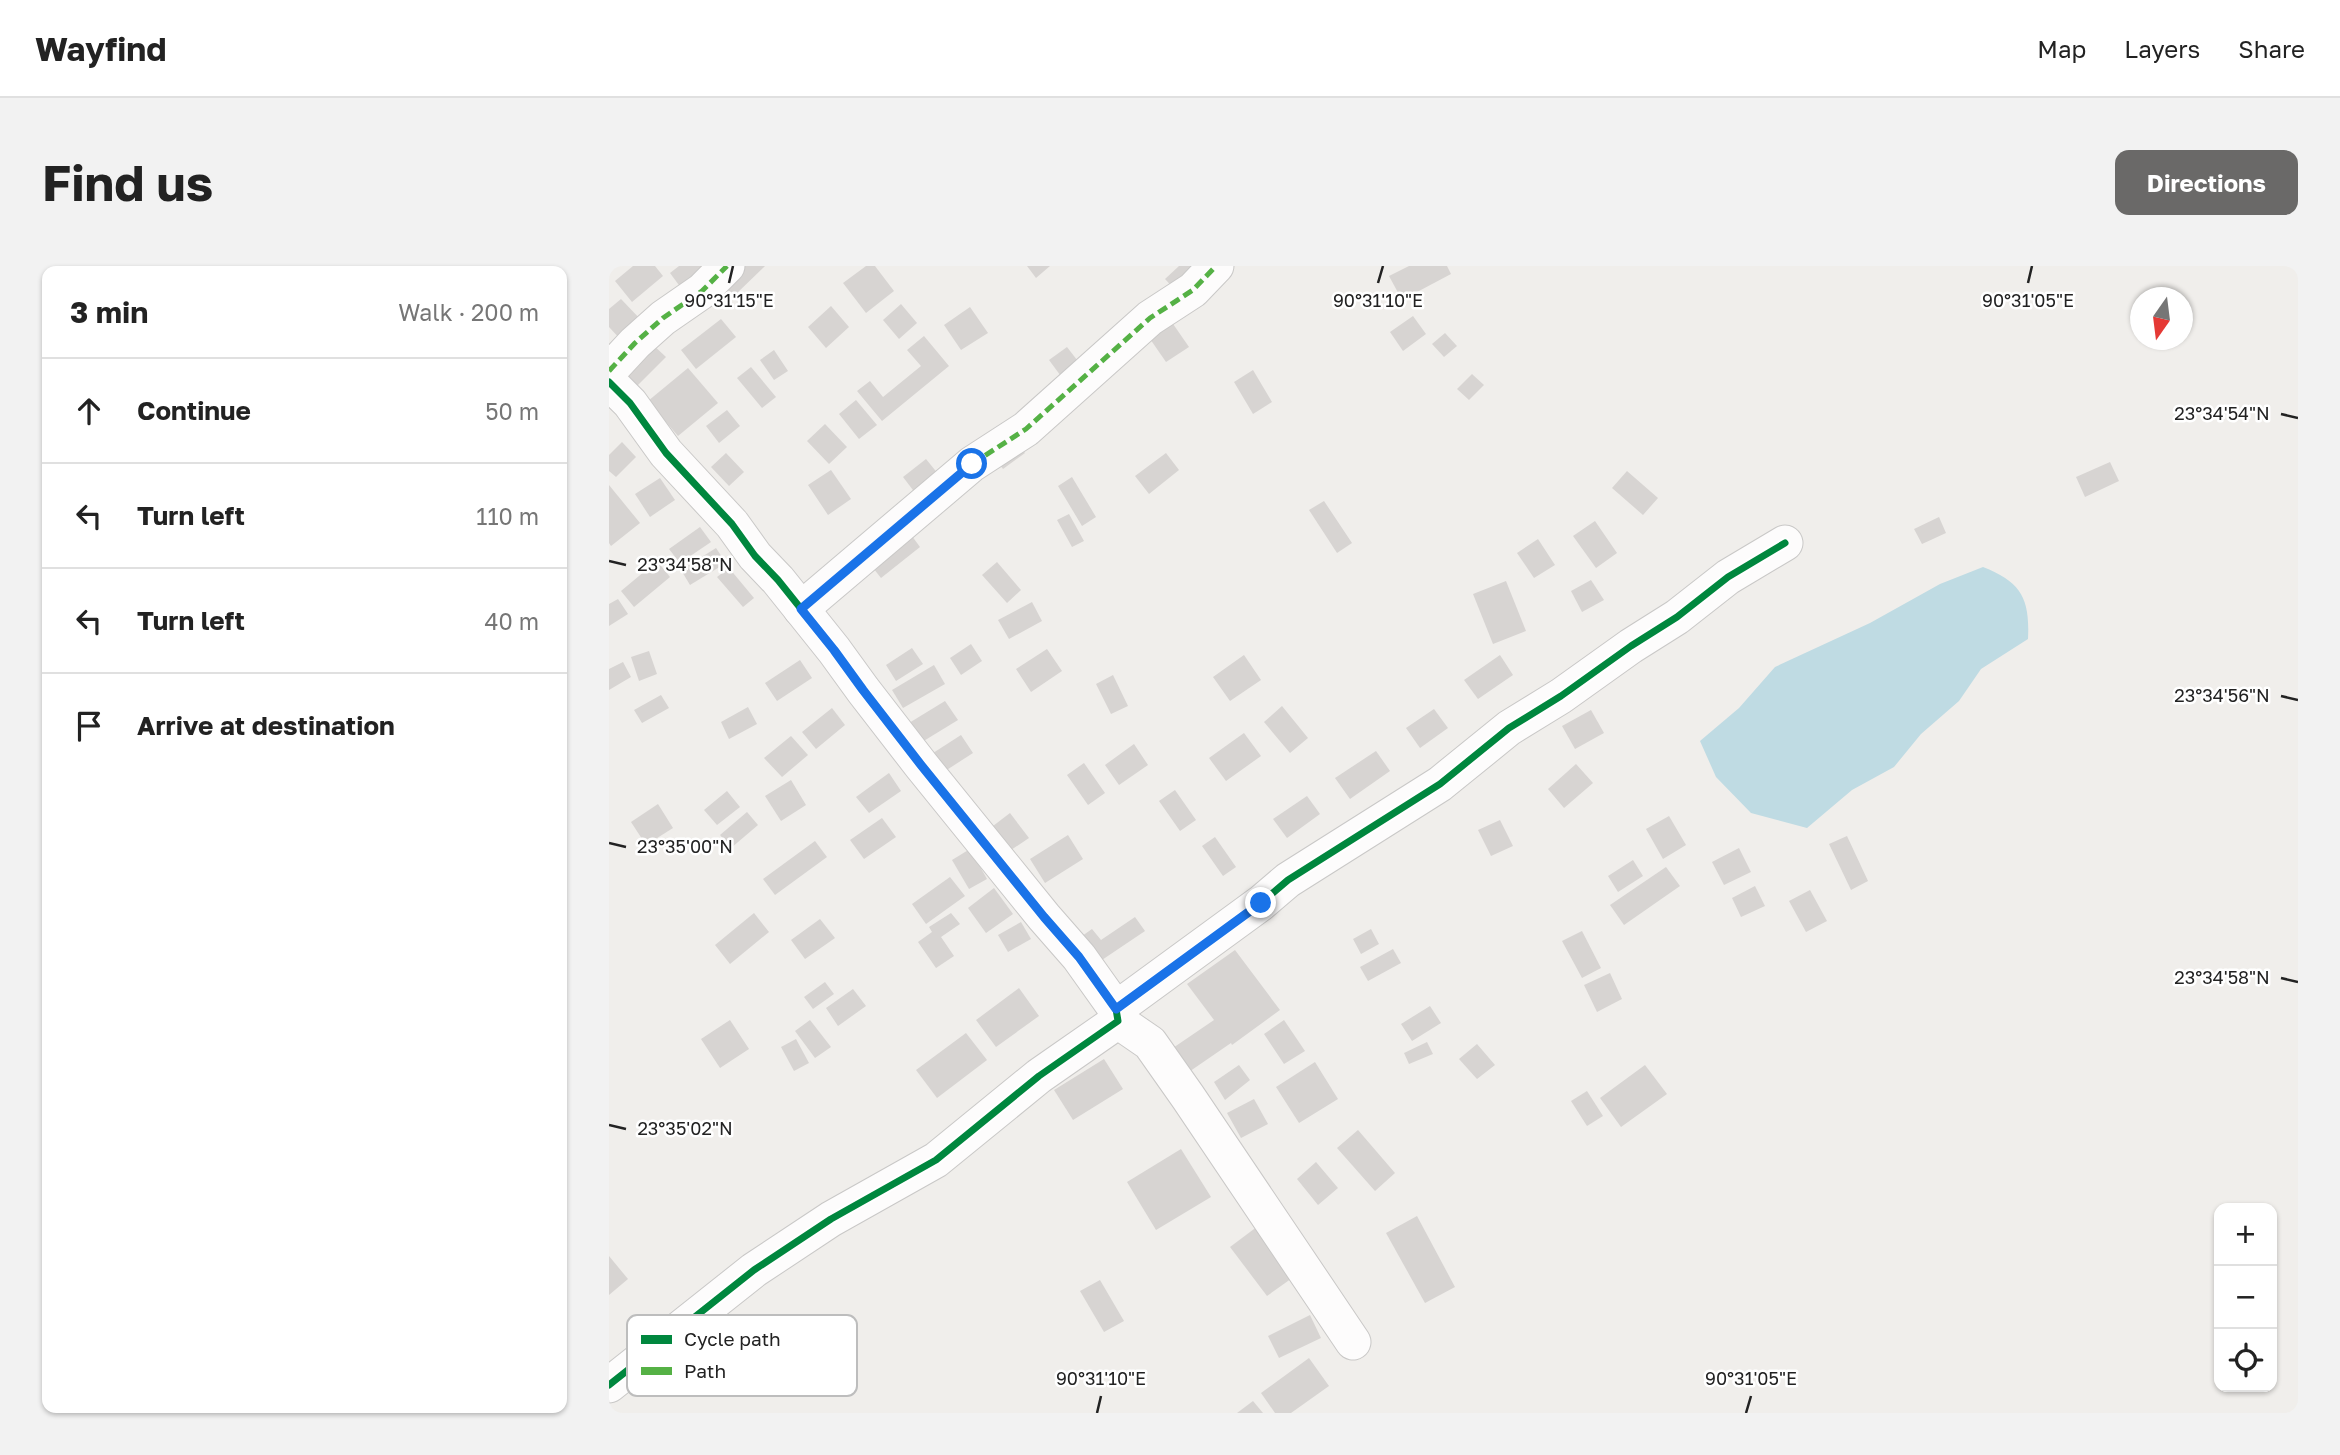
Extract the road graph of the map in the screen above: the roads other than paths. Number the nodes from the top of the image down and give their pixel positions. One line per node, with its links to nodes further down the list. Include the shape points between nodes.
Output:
1 (727, 266): 3 (street, via 702,291 663,317)
2 (1216, 266): 6 (street, via 1025,429 972,464)
3 (609, 371)
4 (609, 382): 6 (street)
5 (1785, 543): 7 (street, via 1509,728 1440,784 1288,880)
6 (801, 609): 7 (street, via 921,765 1079,957)
7 (1117, 1015): 8 (street, via 936,1160 831,1219); 9 (street, via 1150,1043)
8 (697, 1315)
9 (1353, 1342)
10 (627, 1371): 11 (street)
11 (609, 1385)

